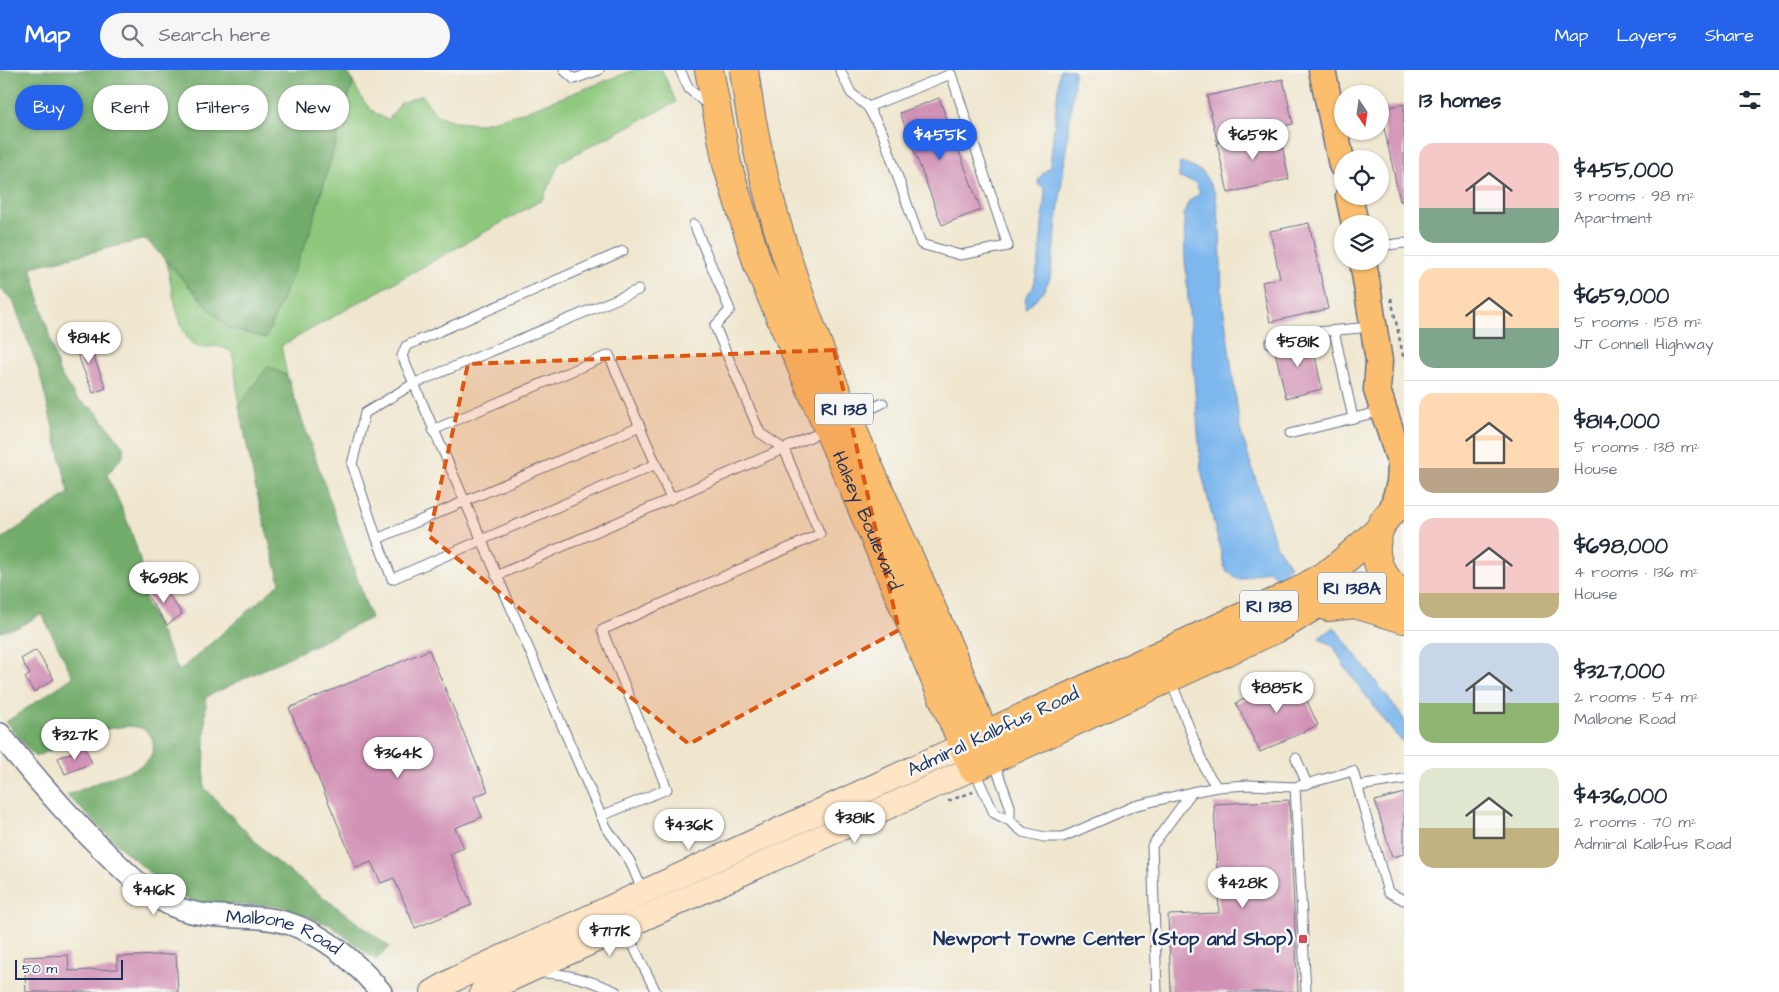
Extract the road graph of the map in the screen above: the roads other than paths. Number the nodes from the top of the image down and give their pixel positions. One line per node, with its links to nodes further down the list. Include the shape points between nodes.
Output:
1 (564, 70): 2 (lane, via 574,79)
2 (599, 70)
3 (680, 70): 9 (lane, via 689,89)
4 (709, 70): 9 (highway, Halsey Boulevard / RI 138)
5 (840, 70): 8 (lane, via 851,93)
6 (1322, 70): 10 (main road)
7 (746, 71): 25 (highway, Halsey Boulevard / RI 138, via 757,150 783,252)
8 (868, 107): 8 (lane, via 951,74 1008,246 960,256 921,244 883,134)
9 (716, 112): 25 (highway, Halsey Boulevard / RI 138, via 734,189 758,265)
10 (1339, 150)
11 (694, 224): 29 (lane, via 730,310 715,326 760,433)
12 (1404, 243): 13 (lane)
13 (1389, 245)
14 (623, 251): 21 (lane, via 406,346 402,356)
15 (1365, 270): 17 (main road)
16 (638, 290): 21 (lane)
17 (1374, 326): 18 (lane); 20 (main road)
18 (1334, 331): 19 (lane); 24 (lane)
19 (1270, 343)
20 (1391, 360): 23 (main road)
21 (413, 384): 27 (lane); 34 (lane, via 365,413 352,464)
22 (883, 403): 25 (lane)
23 (1393, 416): 24 (lane); 33 (main road, via 1401,464 1400,483)
24 (1353, 418): 28 (lane)
25 (838, 424): 29 (lane); 42 (highway, Halsey Boulevard / RI 138)
26 (640, 426): 27 (lane, via 609,355); 30 (lane); 32 (lane)
27 (433, 430): 32 (lane)
28 (1289, 434)
29 (784, 448): 31 (lane); 50 (lane, via 820,534 602,630 667,789)
30 (656, 464): 31 (lane); 35 (lane)
31 (671, 499): 36 (lane)
32 (464, 502): 34 (lane); 35 (lane)
33 (1391, 515): 37 (highway, via 1376,550 1379,566); 42 (highway, Admiral Kalbfus Road / RI 138, via 1333,570 1299,591)
34 (377, 539): 35 (lane, via 392,579)
35 (480, 540): 36 (lane)
36 (496, 576): 50 (lane)
37 (1404, 598): 38 (highway, Admiral Kalbfus Road / RI 138A, via 1375,588 1351,588 1330,595)
38 (1305, 613): 39 (highway, RI 138, via 1352,604); 40 (highway, Admiral Kalbfus Road / RI 138)
39 (1404, 619)
40 (1170, 678): 42 (highway, Admiral Kalbfus Road / RI 138); 47 (lane, via 1206,771)
41 (0, 734): 56 (street, Malbone Road, via 73,821 150,892 191,914 262,918 307,931 350,958)
42 (979, 752): 51 (lane, via 1010,806); 51 (lane, via 994,813); 53 (main road, Admiral Kalbfus Road)
43 (1296, 758): 45 (lane)
44 (1404, 779): 46 (lane)
45 (1307, 784): 46 (lane, via 1353,771); 48 (lane)
46 (1358, 786): 52 (lane, via 1388,892)
47 (1217, 787): 48 (lane); 49 (lane)
48 (1295, 787): 62 (lane)
49 (1192, 792): 51 (lane, via 1120,812 1063,837 1032,836); 61 (lane, via 1152,846)
50 (601, 816): 53 (lane, via 630,861)
51 (1010, 821)
52 (1404, 900)
53 (649, 904): 54 (main road, Admiral Kalbfus Road); 57 (main road, Admiral Kalbfus Road, via 457,978)
54 (625, 929): 55 (main road, Admiral Kalbfus Road); 60 (lane)
55 (525, 974): 58 (main road, Admiral Kalbfus Road); 59 (lane, via 561,974 598,983)
56 (381, 992)
57 (433, 992)
58 (482, 992)
59 (617, 992)
60 (656, 992)
61 (1156, 992)
62 (1306, 992)

